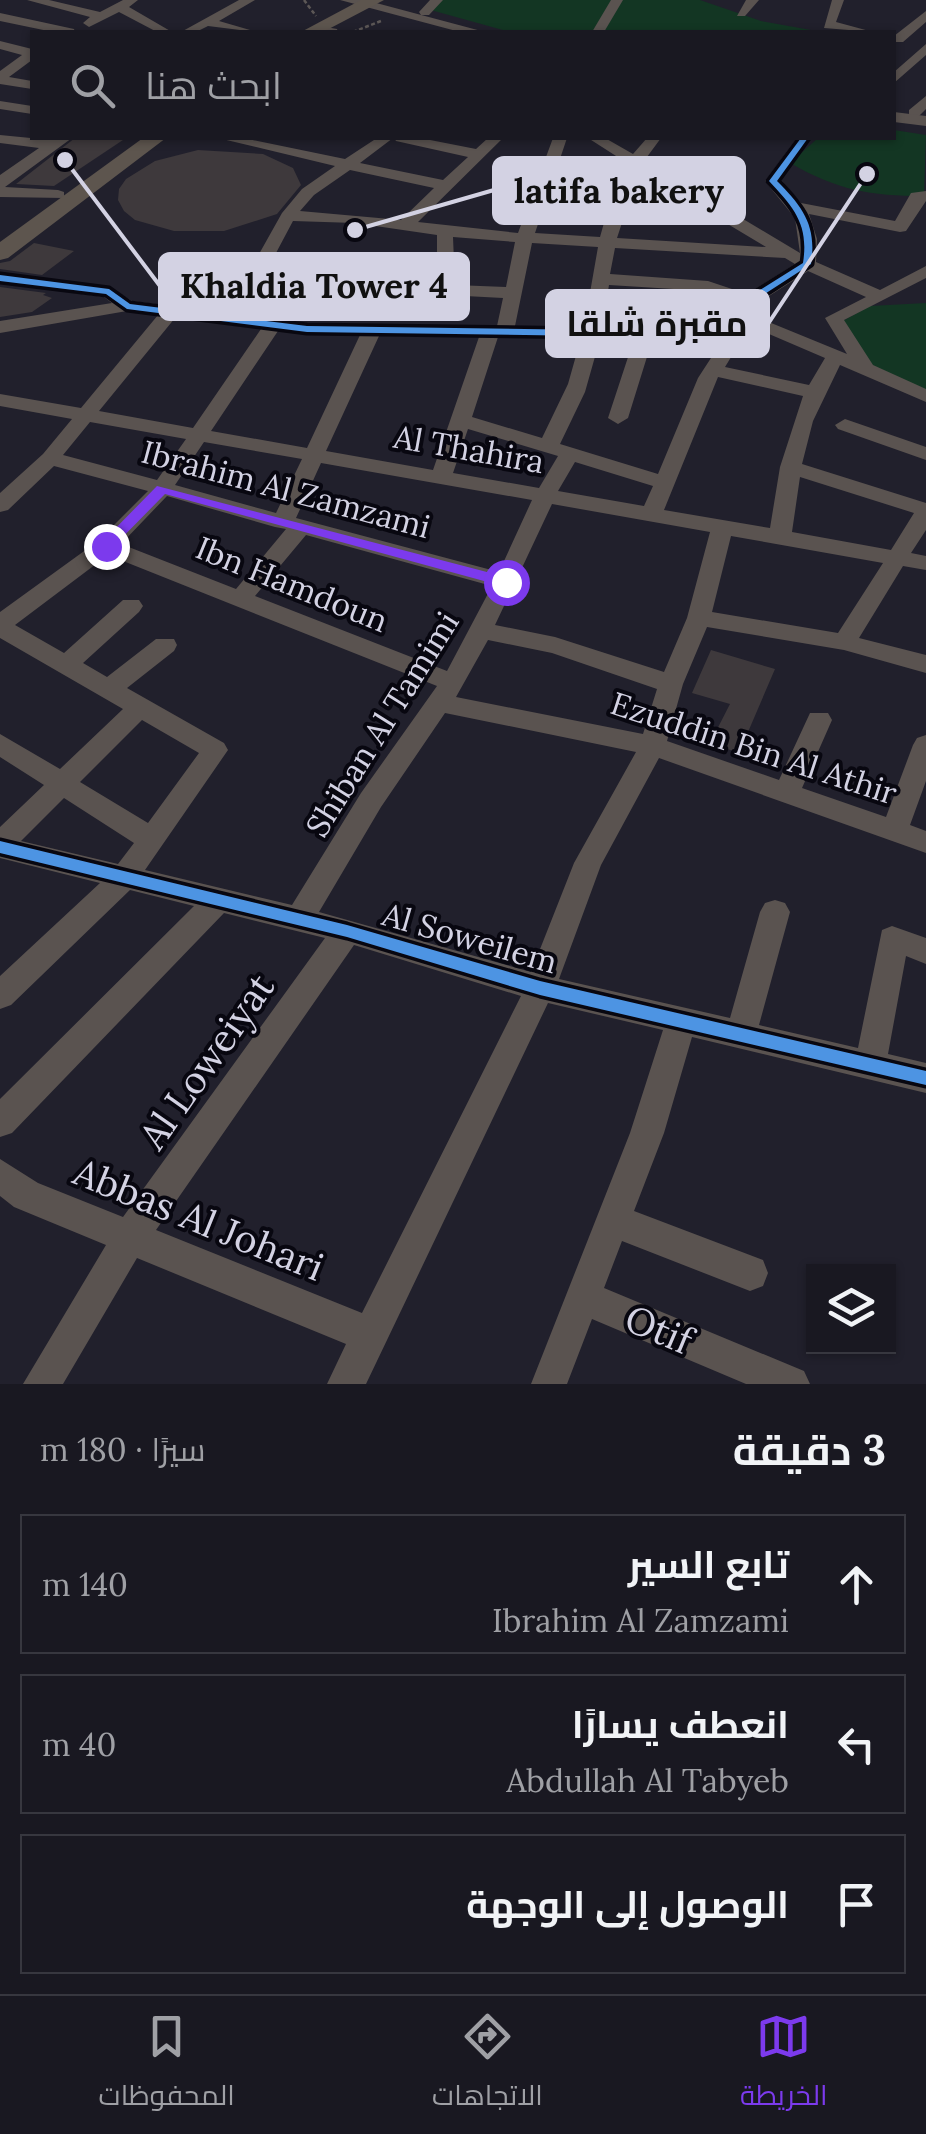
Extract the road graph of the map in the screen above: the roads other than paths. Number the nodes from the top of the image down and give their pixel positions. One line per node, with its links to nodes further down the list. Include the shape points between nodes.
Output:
1 (33, 0): 12 (street)
2 (249, 0): 14 (street)
3 (347, 0): 7 (street)
4 (618, 0): 23 (street)
5 (753, 0): 10 (street)
6 (838, 0): 24 (street, via 829,25)
7 (376, 2): 9 (street); 20 (main road); 21 (street)
8 (125, 3): 12 (street); 17 (street)
9 (431, 6): 22 (street)
10 (741, 13)
11 (926, 15): 25 (street)
12 (102, 16): 16 (street)
13 (0, 17): 15 (street)
14 (207, 22): 18 (street); 19 (street)
15 (61, 30)
16 (74, 30)
17 (159, 30)
18 (191, 30)
19 (242, 30)
20 (327, 30)
21 (470, 30)
22 (491, 30)
23 (599, 30)
24 (856, 30)
25 (896, 38): 27 (street)
26 (0, 46): 28 (street)
27 (926, 46): 30 (street)
28 (30, 54)
29 (30, 56): 31 (street)
30 (896, 77)
31 (0, 78): 32 (street)
32 (30, 85)
33 (0, 105): 34 (street)
34 (30, 110)
35 (923, 112): 36 (street)
36 (896, 113)
37 (0, 139): 49 (street)
38 (140, 140): 58 (main road)
39 (153, 140): 69 (main road)
40 (234, 140): 50 (street)
41 (283, 140): 50 (street)
42 (383, 140): 53 (street)
43 (410, 140): 51 (street)
44 (494, 140): 51 (street)
45 (559, 140): 66 (street)
46 (600, 140): 52 (street)
47 (652, 140): 52 (street, Shiban Al Tamimi)
48 (803, 140): 61 (street, via 773,181)
49 (59, 141): 55 (street)
50 (272, 148): 53 (street)
51 (477, 154): 56 (street)
52 (633, 158): 60 (street); 67 (street, Shiban Al Tamimi)
53 (346, 165): 56 (street); 62 (street)
54 (722, 171): 60 (street)
55 (4, 175)
56 (442, 186): 63 (street)
57 (0, 192): 58 (street)
58 (58, 195): 65 (main road)
59 (926, 196): 61 (street, via 917,196 900,226)
60 (715, 208): 68 (street)
61 (801, 208): 70 (street, via 812,242)
62 (288, 216): 63 (street); 79 (street)
63 (405, 224): 64 (street)
64 (445, 230): 66 (street); 74 (street, via 446,290)
65 (0, 236)
66 (524, 237): 67 (street); 74 (street)
67 (608, 242): 68 (street); 73 (street, Shiban Al Tamimi)
68 (789, 253): 70 (street)
69 (0, 254)
70 (807, 264): 75 (street); 78 (street)
71 (926, 271): 75 (street)
72 (0, 278): 76 (street, via 109,292)
73 (601, 279): 78 (street, via 708,286); 84 (street, Shiban Al Tamimi)
74 (513, 293): 83 (street)
75 (882, 297): 88 (street, via 834,318)
76 (127, 306): 77 (street); 81 (street)
77 (171, 310): 79 (street); 92 (street)
78 (748, 310): 85 (street, via 702,315 662,338); 86 (street); 87 (street)
79 (232, 318): 80 (street)
80 (272, 324): 82 (street); 96 (street)
81 (0, 327)
82 (372, 332): 83 (street); 99 (street)
83 (498, 332): 84 (street); 94 (street)
84 (591, 333): 85 (street); 97 (street, Shiban Al Tamimi)
85 (644, 337): 93 (street)
86 (836, 356): 88 (street); 89 (street)
87 (713, 370): 89 (street); 103 (street)
88 (866, 370): 90 (street)
89 (812, 392): 101 (street)
90 (926, 396)
91 (0, 400): 92 (street, Al Thahira)
92 (82, 415): 96 (street, Al Thahira); 100 (street)
93 (618, 418)
94 (461, 420): 97 (street); 102 (street)
95 (845, 426): 98 (street)
96 (198, 435): 99 (street, Al Thahira); 104 (street)
97 (559, 450): 103 (street); 105 (street, Shiban Al Tamimi)
98 (926, 454)
99 (316, 456): 102 (street, Al Thahira); 109 (street)
100 (50, 458): 104 (street, Ibrahim Al Zamzami); 106 (street)
101 (790, 467): 108 (street); 111 (street)
102 (441, 478): 105 (street, Al Thahira)
103 (663, 482): 107 (street)
104 (162, 489): 109 (street, Ibrahim Al Zamzami); 112 (street)
105 (544, 496): 107 (street, Al Thahira); 115 (street, Shiban Al Tamimi)
106 (0, 505)
107 (652, 514): 110 (street, Al Thahira)
108 (925, 514): 113 (street)
109 (292, 524): 115 (street, Ibrahim Al Zamzami); 116 (street)
110 (722, 527): 111 (street, Al Thahira); 118 (street)
111 (780, 537): 113 (street, Al Thahira)
112 (106, 546): 116 (street, Ibn Hamdoun); 119 (street)
113 (899, 558): 114 (street, Al Thahira); 121 (street)
114 (926, 562)
115 (506, 582): 120 (street, Shiban Al Tamimi)
116 (240, 599): 127 (street, Ibn Hamdoun)
117 (131, 606): 124 (street)
118 (699, 618): 121 (street); 125 (street)
119 (0, 626): 124 (street)
120 (481, 630): 125 (street, via 555,645); 127 (street, Shiban Al Tamimi)
121 (844, 642): 123 (street)
122 (166, 645): 126 (street)
123 (926, 664)
124 (66, 665): 126 (street)
125 (670, 684): 132 (street)
126 (109, 689): 128 (street)
127 (447, 693): 132 (street, Ezuddin Bin Al Athir); 142 (street, Shiban Al Tamimi)
128 (140, 707): 133 (street); 136 (street, via 215,750)
129 (819, 720): 134 (street)
130 (0, 744): 133 (street)
131 (926, 744): 135 (street)
132 (654, 746): 134 (street, Ezuddin Bin Al Athir); 145 (street, via 588,863)
133 (64, 784): 136 (street); 138 (street)
134 (786, 793): 135 (street, Ezuddin Bin Al Athir)
135 (894, 831): 137 (street, Ezuddin Bin Al Athir)
136 (152, 840): 139 (street)
137 (926, 842)
138 (0, 845): 139 (street, Al Soweilem)
139 (126, 878): 140 (street, Al Soweilem); 146 (street)
140 (219, 900): 142 (street, Al Soweilem); 151 (street)
141 (776, 912): 148 (street)
142 (299, 919): 143 (street, Al Soweilem)
143 (347, 931): 145 (street, Al Soweilem); 154 (street, Al Loweiyat)
144 (926, 951): 149 (street, via 892,939)
145 (540, 988): 147 (street, Al Soweilem); 157 (street)
146 (0, 996)
147 (681, 1021): 148 (street, Al Soweilem); 153 (street)
148 (740, 1036): 149 (street, Al Soweilem)
149 (870, 1064): 150 (street, Al Soweilem)
150 (926, 1078)
151 (0, 1122)
152 (0, 1175): 154 (street, Abbas Al Johari, via 26,1195)
153 (613, 1220): 155 (street); 156 (street)
154 (130, 1237): 157 (street, Abbas Al Johari); 159 (street, Al Loweiyat)
155 (750, 1273)
156 (582, 1297): 158 (street); 161 (street, Otif)
157 (370, 1335): 160 (street)
158 (549, 1382)
159 (42, 1384)
160 (346, 1384)
161 (790, 1384)

